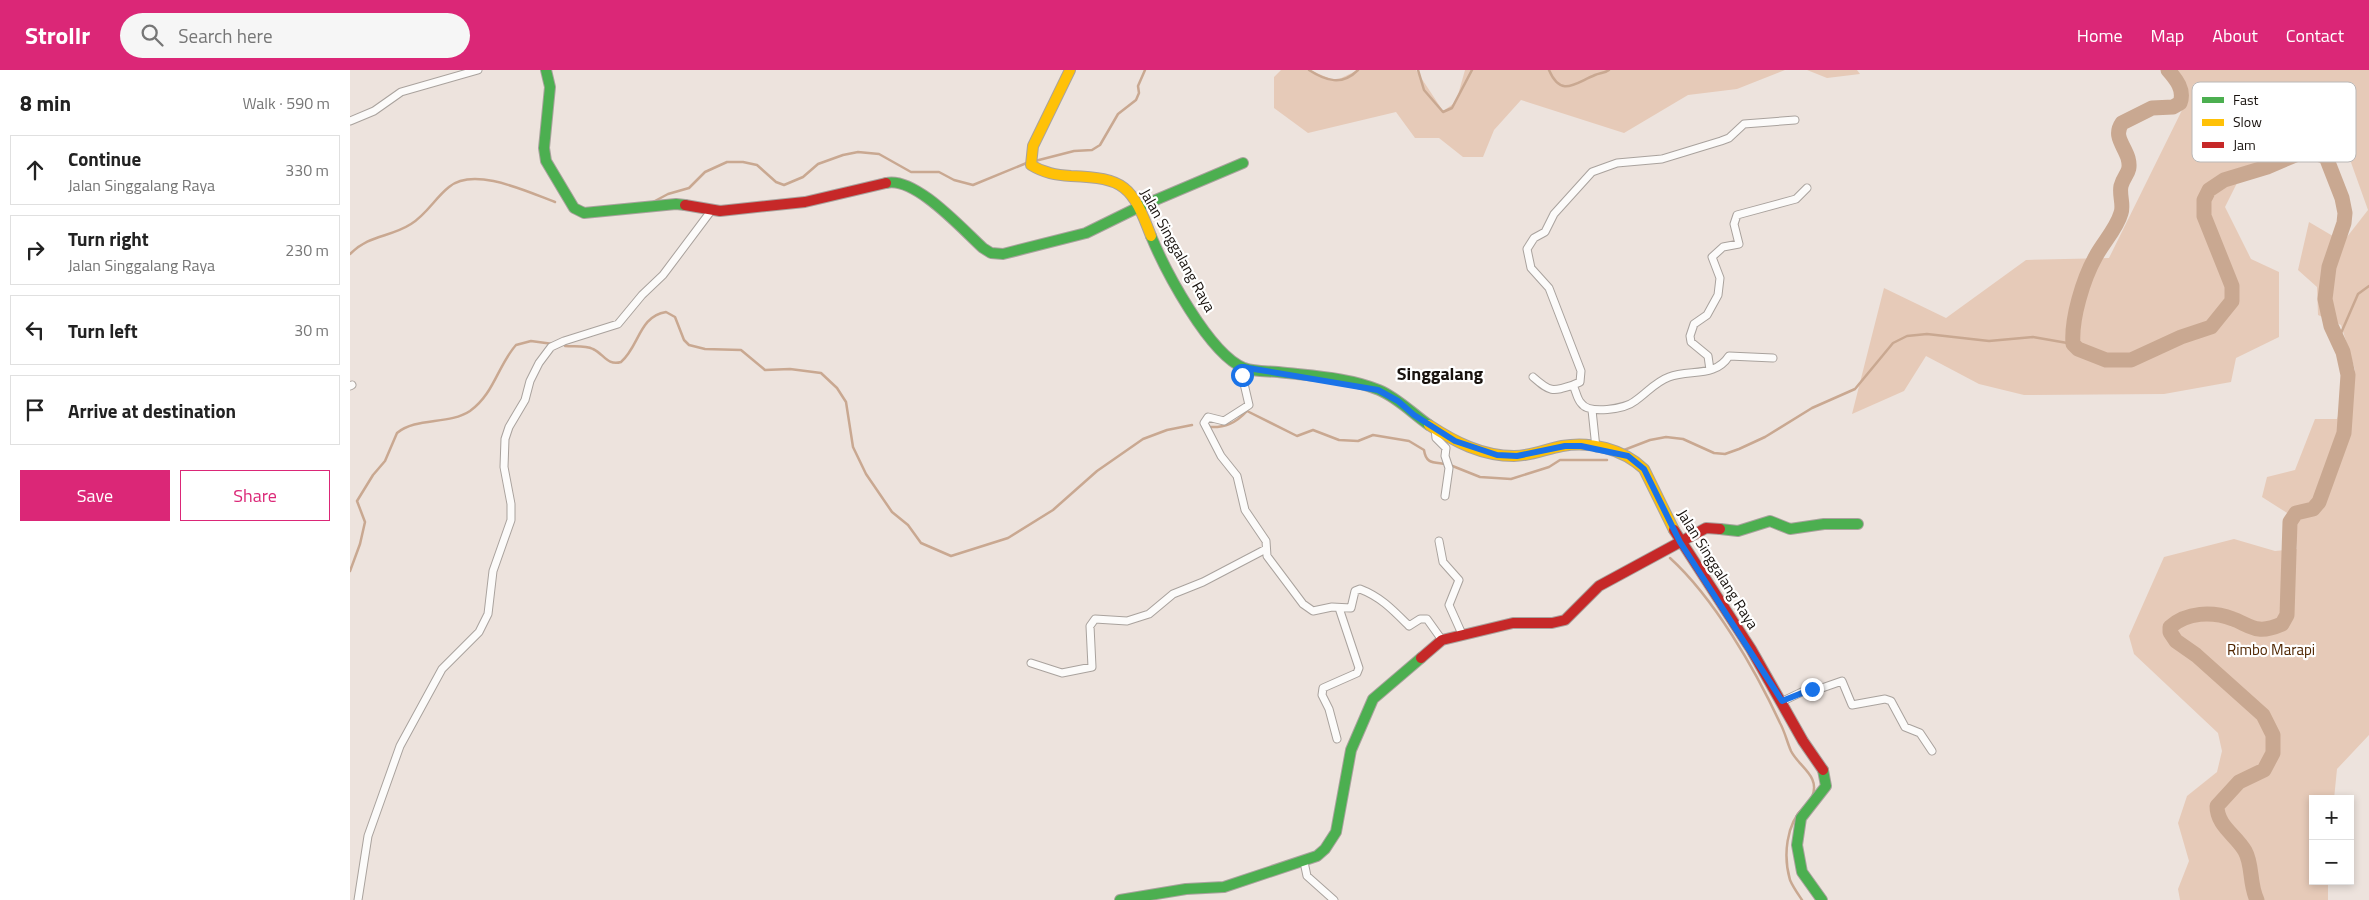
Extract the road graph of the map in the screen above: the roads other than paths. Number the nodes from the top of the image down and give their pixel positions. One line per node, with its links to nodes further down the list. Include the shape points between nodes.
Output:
1 (478, 70): 5 (street, via 401,92 374,111)
2 (546, 70): 9 (street, via 550,87 544,148 546,161 574,208 584,213 595,213 676,204)
3 (1070, 70): 8 (street, Jalan Singgalang Raya, via 1033,146 1032,165 1042,172 1112,180 1122,185)
4 (1796, 120): 14 (street, via 1744,124 1729,138 1662,159 1598,168 1554,214 1545,232 1534,238 1527,249 1528,260 1549,288 1581,371 1580,382)
5 (350, 121)
6 (1243, 162): 8 (street)
7 (1807, 188): 12 (street, via 1796,199 1738,216 1734,224 1739,244 1723,247 1712,257 1720,278 1718,295 1707,315 1694,324 1690,336 1691,342 1708,356)
8 (1139, 207): 9 (street, via 1086,233 1003,254 983,248 922,193 894,180 805,202); 11 (street, Jalan Singgalang Raya, via 1164,262 1192,309 1214,342)
9 (711, 211): 31 (street, via 664,275 642,294 618,324 551,347 539,363 505,439 504,467 511,520 492,571 488,614 479,632 442,669 400,746 368,836)
10 (1773, 358): 12 (street, via 1733,356)
11 (1242, 367): 16 (street, Jalan Singgalang Raya, via 1378,390); 22 (street, via 1249,405 1224,421 1208,417 1204,423 1221,456 1237,476 1245,510 1266,541)
12 (1710, 370): 15 (street, via 1668,377 1634,403)
13 (1533, 376): 14 (street, via 1544,387 1554,391)
14 (1573, 386): 15 (street, via 1580,402)
15 (1592, 410): 17 (street)
16 (1435, 429): 17 (street, Jalan Singgalang Raya, via 1473,448 1497,455 1517,456 1565,446); 18 (street, via 1436,438 1446,448 1449,468)
17 (1596, 448): 21 (street, Jalan Singgalang Raya, via 1628,456 1639,463)
18 (1445, 496)
19 (1858, 524): 21 (street, via 1790,529 1770,522 1738,530 1709,527)
20 (1439, 541): 24 (street, via 1444,563 1459,580 1449,605)
21 (1680, 542): 24 (street, via 1600,586 1565,620 1552,624 1513,623); 27 (street, Jalan Singgalang Raya)
22 (1266, 549): 23 (street, via 1267,556 1306,606 1315,611); 26 (street, via 1173,594 1149,614 1127,621 1093,620 1090,626 1092,667 1062,673)
23 (1338, 608): 25 (street, via 1351,608 1355,592 1360,589 1379,597 1408,625 1427,618); 28 (street, via 1359,668 1357,673 1323,688 1322,695)
24 (1462, 634): 25 (street)
25 (1442, 640): 30 (street, via 1373,699 1351,750 1336,832 1325,849)
26 (1030, 663)
27 (1782, 701): 29 (street, via 1806,690 1842,681 1852,705 1885,699 1892,701 1905,728 1920,732); 34 (street, Jalan Singgalang Raya, via 1826,778 1826,786 1802,818 1797,844 1802,872)
28 (1337, 739)
29 (1932, 751)
30 (1304, 862): 32 (street, via 1224,887 1186,889); 33 (street, via 1307,876)
31 (358, 900)
32 (1120, 900)
33 (1334, 900)
34 (1822, 900)

